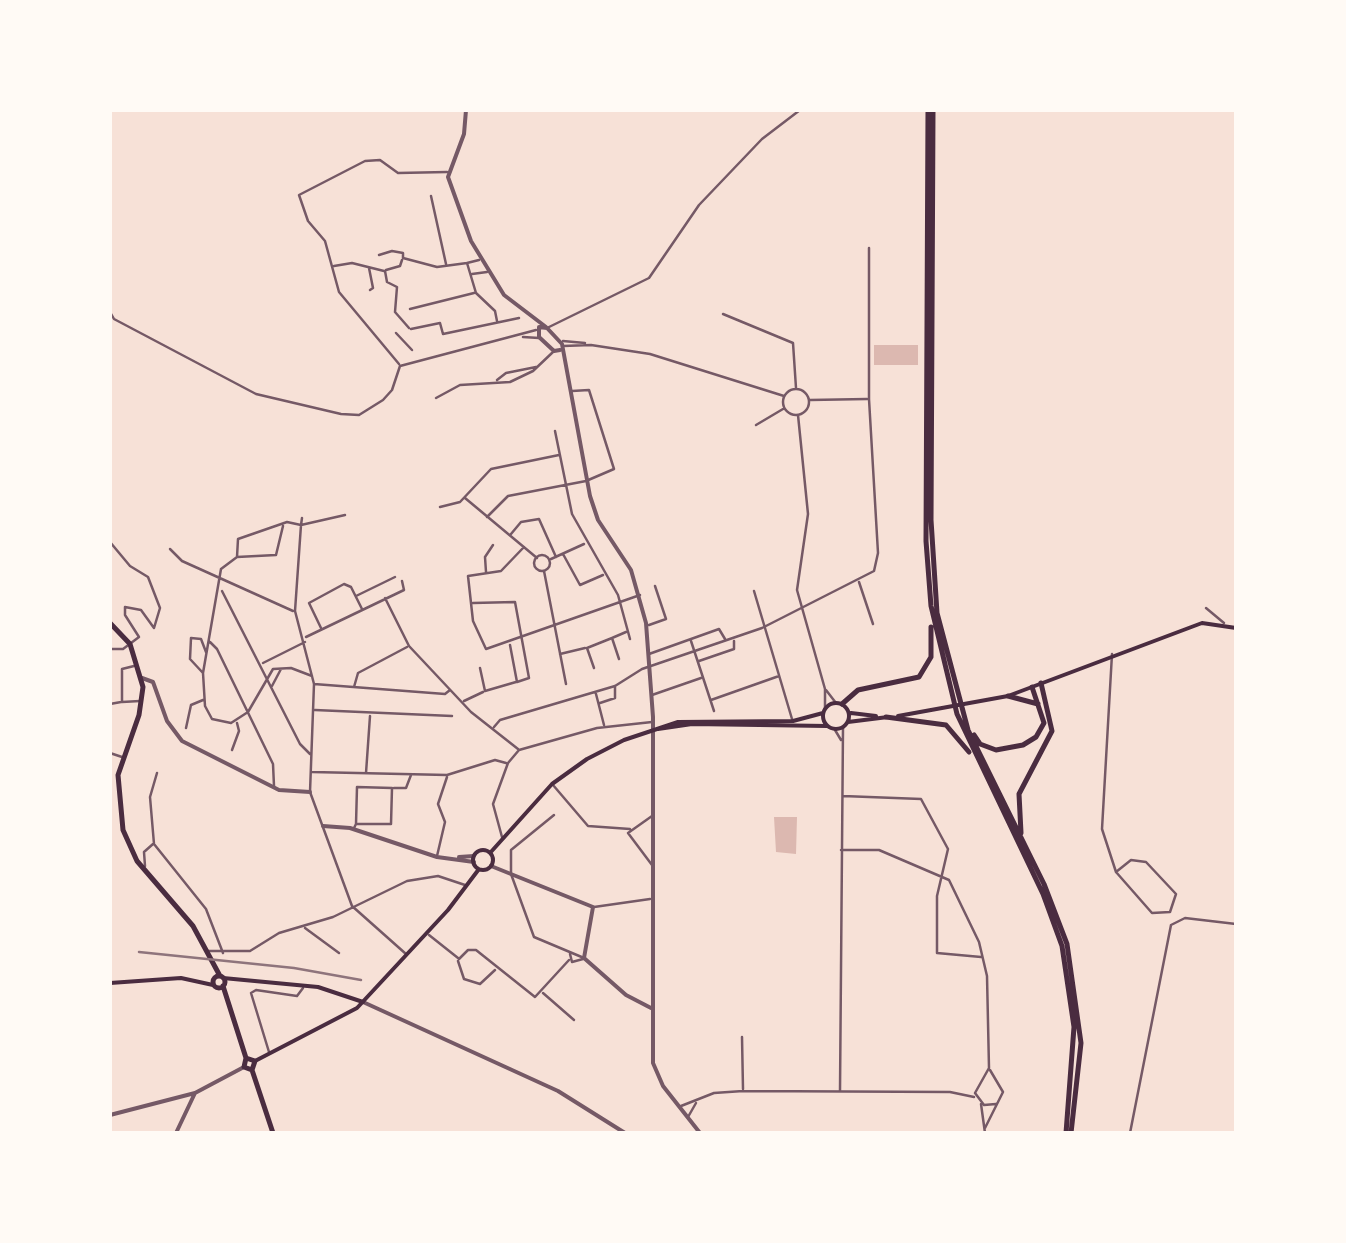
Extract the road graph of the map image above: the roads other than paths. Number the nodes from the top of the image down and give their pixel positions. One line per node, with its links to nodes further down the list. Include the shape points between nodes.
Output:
1 (466, 110): 4 (street)
2 (800, 110): 25 (street, via 699,205 650,278)
3 (930, 110): 88 (main road, via 926,541); 158 (main road, via 931,556 940,631)
4 (448, 172): 9 (street); 11 (street, via 406,174 380,160 365,161 300,195)
5 (430, 196): 12 (street)
6 (869, 248): 42 (street)
7 (379, 255): 8 (street, via 392,250)
8 (403, 258): 12 (street); 14 (street)
9 (479, 260): 10 (street); 15 (street)
10 (467, 263): 12 (street); 16 (street)
11 (334, 266): 13 (street); 35 (street, via 339,292)
12 (446, 266)
13 (369, 267): 14 (street); 17 (street)
14 (385, 271): 26 (street, via 397,287 395,312)
15 (487, 272): 16 (street); 22 (street)
16 (471, 275): 18 (street)
17 (370, 290)
18 (476, 293): 19 (street); 24 (street)
19 (410, 309)
20 (110, 312): 35 (street, via 256,394 341,414 358,415 383,400)
21 (724, 314): 38 (street, via 793,343)
22 (530, 317): 25 (street); 27 (street)
23 (519, 318): 24 (street)
24 (497, 322): 26 (street, via 442,334 440,322)
25 (547, 328): 27 (street); 32 (street)
26 (410, 329): 30 (street)
27 (538, 330): 29 (street); 31 (street)
28 (396, 332): 30 (street)
29 (521, 337): 31 (street); 35 (street)
30 (401, 338): 33 (street)
31 (541, 339): 32 (street); 34 (street)
32 (559, 347): 34 (street); 39 (street); 40 (street, via 650,354)
33 (412, 350)
34 (548, 355): 36 (street)
35 (400, 366)
36 (537, 367): 37 (street); 37 (street, via 510,382)
37 (495, 382): 41 (street, via 460,385)
38 (796, 388): 40 (street); 43 (street)
39 (572, 392): 49 (street); 49 (street, via 589,390 614,461 609,474)
40 (784, 396): 44 (street)
41 (436, 398)
42 (869, 399): 43 (street); 73 (street, via 878,563)
43 (809, 400): 45 (street)
44 (784, 408): 45 (street); 46 (street)
45 (798, 415): 84 (street, via 808,503 796,578)
46 (756, 425)
47 (555, 432): 48 (street)
48 (560, 455): 50 (street); 51 (street, via 491,469)
49 (586, 482): 50 (street); 79 (street, via 598,520)
50 (566, 486): 54 (street, via 508,496); 60 (street)
51 (464, 497): 52 (street); 54 (street)
52 (440, 507)
53 (345, 515): 57 (street)
54 (487, 516): 58 (street)
55 (302, 518): 57 (street)
56 (283, 524): 57 (street); 65 (street, via 235,541); 65 (street, via 276,555)
57 (301, 525): 87 (street)
58 (510, 535): 62 (street); 66 (street, via 521,522 539,519)
59 (110, 542): 106 (street, via 148,576 160,608 154,628 141,610 125,607 139,632)
60 (586, 543): 64 (street); 71 (street)
61 (493, 545): 70 (street)
62 (524, 547): 67 (street); 70 (street, via 507,568)
63 (170, 549): 75 (street)
64 (563, 554): 66 (street); 71 (street, via 580,585)
65 (236, 557): 75 (street, via 223,564)
66 (556, 557): 68 (street)
67 (537, 558): 68 (street); 69 (street, via 536,567)
68 (550, 560): 69 (street)
69 (544, 570): 92 (street)
70 (486, 573): 83 (street, via 468,576)
71 (606, 574): 82 (street)
72 (395, 577): 80 (street)
73 (859, 580): 84 (street); 91 (street)
74 (402, 581): 81 (street, via 404,590)
75 (222, 582): 77 (street); 87 (street)
76 (655, 586): 93 (street, via 666,619)
77 (220, 590): 105 (street); 118 (street)
78 (754, 591): 94 (street)
79 (640, 595): 82 (street); 93 (street)
80 (356, 596): 86 (street); 96 (street, via 344,584 310,602)
81 (385, 598): 86 (street); 108 (street)
82 (621, 602): 92 (street); 97 (street)
83 (472, 604): 98 (street, via 515,602); 107 (street, via 484,646)
84 (799, 606): 94 (street); 139 (street)
85 (1206, 608): 89 (street)
86 (362, 610): 96 (street)
87 (295, 611): 103 (street)
88 (932, 619): 151 (main road, via 924,672 858,690); 178 (main road)
89 (1224, 623): 95 (main road); 115 (main road, via 1202,622)
90 (110, 624): 106 (main road)
91 (873, 624)
92 (556, 626): 98 (street); 113 (street)
93 (646, 626): 114 (street)
94 (766, 626): 100 (street); 126 (street)
95 (1236, 628)
96 (322, 629): 103 (street)
97 (628, 632): 99 (street); 101 (street)
98 (524, 638): 107 (street); 130 (street, via 531,676)
99 (612, 638): 109 (street); 116 (street)
100 (733, 638): 104 (street); 117 (street, via 734,649)
101 (630, 639)
102 (691, 639): 104 (street, via 720,629); 111 (street); 114 (street)
103 (306, 640): 118 (street); 127 (street)
104 (726, 640): 111 (street)
105 (208, 642): 112 (street); 156 (street)
106 (130, 644): 110 (street); 128 (main road)
107 (510, 644): 130 (street)
108 (408, 646): 137 (street, via 358,673); 138 (street)
109 (587, 648): 113 (street); 122 (street)
110 (110, 649)
111 (695, 651): 117 (street); 123 (street)
112 (206, 653): 124 (street); 124 (street, via 201,638 190,638 190,659)
113 (560, 654): 133 (street)
114 (648, 654): 123 (street)
115 (1112, 654): 131 (main road); 208 (street, via 1102,823)
116 (618, 659)
117 (697, 662): 129 (street)
118 (262, 664): 125 (street)
119 (134, 666): 146 (street, via 122,669)
120 (282, 667): 125 (street); 127 (street); 134 (street)
121 (480, 668): 140 (street)
122 (594, 668)
123 (648, 668): 135 (street); 142 (street)
124 (203, 673): 144 (street)
125 (266, 675): 134 (street); 156 (street)
126 (780, 676): 145 (street); 162 (street)
127 (313, 677): 132 (street)
128 (142, 678): 147 (main road); 187 (street, via 153,682 182,741)
129 (702, 678): 142 (street); 145 (street)
130 (517, 682): 140 (street)
131 (1041, 683): 136 (main road); 198 (main road, via 1052,732 1019,794)
132 (314, 684): 137 (street); 153 (street)
133 (566, 684)
134 (272, 686): 176 (street)
135 (615, 686): 141 (street); 150 (street, via 614,698)
136 (1032, 687): 143 (main road); 152 (main road)
137 (354, 688): 138 (street, via 445,694)
138 (451, 689): 148 (street)
139 (825, 689): 151 (street); 155 (street)
140 (485, 691): 148 (street)
141 (595, 692): 150 (street); 168 (street)
142 (652, 695): 166 (street)
143 (1008, 696): 152 (main road); 161 (main road)
144 (204, 700): 163 (street, via 212,718); 169 (street, via 190,706)
145 (710, 700): 154 (street)
146 (122, 702): 147 (street); 149 (street)
147 (142, 702): 177 (main road)
148 (462, 702): 168 (street)
149 (110, 704)
150 (599, 704): 165 (street)
151 (839, 704): 155 (main road); 157 (main road)
152 (1038, 704): 158 (main road, via 1041,731 1031,742 1006,749 980,744)
153 (315, 710): 159 (street); 176 (street)
154 (714, 711)
155 (824, 711): 162 (main road); 167 (main road)
156 (248, 712): 163 (street); 187 (street, via 273,764)
157 (849, 712): 161 (main road); 164 (main road)
158 (963, 714): 198 (main road)
159 (370, 715): 160 (street); 183 (street)
160 (452, 716)
161 (886, 717): 164 (main road); 178 (main road, via 946,725)
162 (793, 721): 166 (main road)
163 (236, 722): 173 (street)
164 (848, 722): 170 (main road)
165 (605, 726): 166 (street); 174 (street)
166 (653, 726): 167 (main road); 186 (main road); 193 (street)
167 (827, 726): 171 (main road)
168 (494, 727): 174 (street)
169 (186, 728)
170 (843, 728): 171 (main road); 172 (street)
171 (835, 730): 172 (street)
172 (842, 742): 191 (street)
173 (232, 750)
174 (520, 750): 179 (street)
175 (110, 753): 177 (street)
176 (311, 755): 181 (street)
177 (122, 757): 207 (main road, via 118,811)
178 (976, 762): 262 (main road, via 1043,894 1066,963 1075,1045)
179 (508, 763): 185 (street, via 495,760); 197 (street, via 493,804)
180 (156, 772): 199 (street, via 150,797)
181 (311, 772): 182 (street); 190 (street)
182 (358, 774): 183 (street); 188 (street)
183 (366, 774): 184 (street)
184 (411, 774): 185 (street); 189 (street, via 406,788)
185 (447, 775): 202 (street, via 438,804 445,822)
186 (552, 784): 196 (street, via 588,826); 197 (main road)
187 (274, 786): 190 (street)
188 (357, 786): 189 (street); 195 (street)
189 (392, 788): 195 (street, via 391,824)
190 (310, 792): 194 (street)
191 (842, 796): 200 (street); 209 (street, via 921,799 948,850)
192 (554, 815): 210 (street, via 511,850)
193 (653, 816): 196 (street); 205 (street)
194 (323, 826): 195 (street); 215 (street)
195 (355, 827): 202 (street)
196 (630, 828): 205 (street, via 628,837)
197 (502, 838): 201 (main road)
198 (1022, 840): 262 (main road, via 1055,908 1076,985 1081,1054)
199 (154, 844): 207 (street, via 144,852); 220 (street, via 206,909)
200 (841, 850): 209 (street, via 879,850); 248 (street)
201 (490, 853): 203 (main road, via 480,851); 204 (main road)
202 (440, 857): 203 (street)
203 (474, 859): 206 (main road)
204 (490, 866): 206 (main road); 210 (street)
205 (652, 866): 214 (street)
206 (479, 868): 211 (main road)
207 (143, 869): 222 (main road, via 193,926)
208 (1116, 872): 208 (street, via 1131,860 1146,862 1176,894 1170,912 1152,913)
209 (944, 876): 212 (street); 213 (street)
210 (512, 877): 216 (street); 221 (street, via 534,937)
211 (467, 886): 215 (street, via 423,877); 219 (main road)
212 (952, 886): 213 (street); 225 (street)
213 (940, 888): 225 (street, via 937,953)
214 (652, 898): 216 (street); 235 (street)
215 (352, 906): 218 (street); 224 (street)
216 (593, 907): 226 (street)
217 (1236, 924): 263 (street, via 1184,918 1171,924)
218 (304, 927): 220 (street, via 279,932 250,950); 223 (street)
219 (427, 934): 224 (main road); 227 (street)
220 (223, 952): 222 (street)
221 (570, 952): 226 (street); 228 (street)
222 (207, 953): 230 (main road)
223 (339, 953)
224 (407, 955): 234 (main road)
225 (983, 957): 242 (street)
226 (584, 958): 228 (street); 235 (street)
227 (459, 959): 229 (street, via 471,949); 229 (street, via 464,979 480,984)
228 (569, 960): 233 (street)
229 (496, 968): 233 (street, via 530,996)
230 (217, 979): 231 (main road); 232 (main road); 239 (main road)
231 (110, 983)
232 (303, 985): 234 (main road); 238 (street, via 297,996 256,990 249,997)
233 (542, 992): 236 (street)
234 (363, 1002): 238 (main road, via 338,1022); 260 (street, via 558,1090)
235 (652, 1008): 254 (street, via 653,1063)
236 (574, 1020)
237 (742, 1037): 247 (street)
238 (270, 1054): 240 (main road)
239 (246, 1058): 240 (main road); 241 (main road)
240 (255, 1061): 243 (main road)
241 (244, 1067): 243 (main road); 250 (street)
242 (989, 1068): 244 (street); 245 (street)
243 (252, 1070): 259 (main road)
244 (982, 1080): 245 (street); 246 (street)
245 (996, 1080): 253 (street, via 1003,1092)
246 (976, 1088): 249 (street); 252 (street)
247 (743, 1091): 248 (street); 251 (street)
248 (840, 1091): 249 (street)
249 (950, 1092): 252 (street)
250 (195, 1094): 255 (street); 258 (street)
251 (696, 1102): 254 (street); 256 (street)
252 (979, 1102): 253 (street); 257 (street)
253 (996, 1104): 257 (street)
254 (680, 1107): 256 (street)
255 (110, 1114)
256 (688, 1117): 261 (street)
257 (985, 1130)
258 (176, 1133)
259 (273, 1133)
260 (625, 1133)
261 (700, 1133)
262 (1068, 1133)
263 (1130, 1133)

